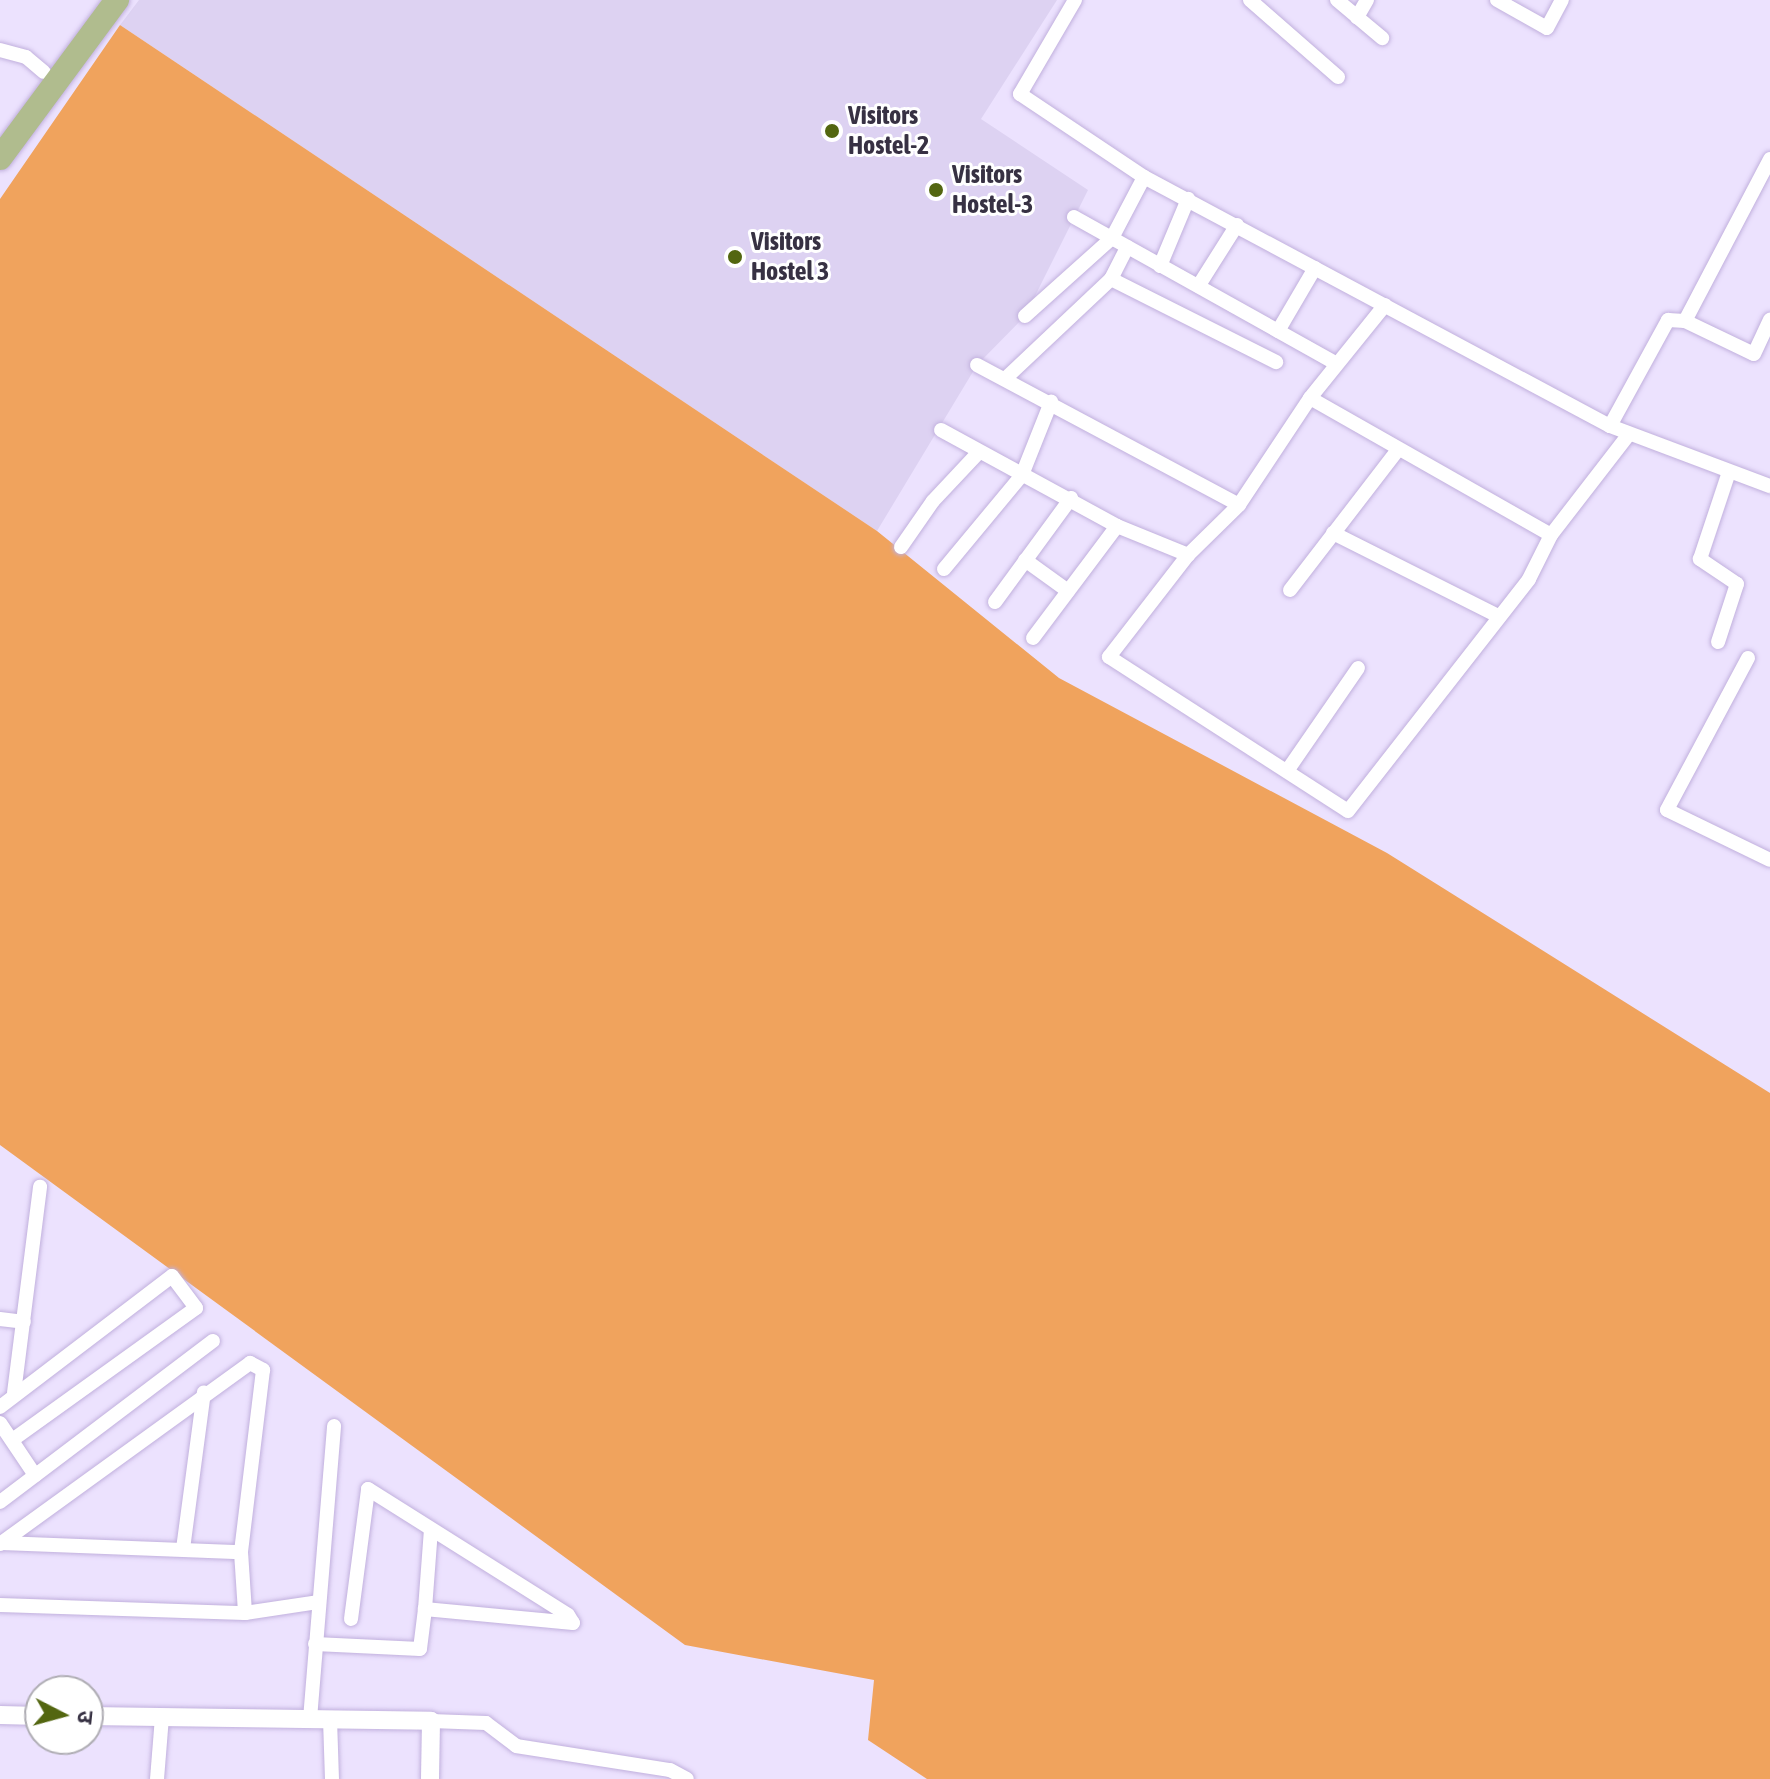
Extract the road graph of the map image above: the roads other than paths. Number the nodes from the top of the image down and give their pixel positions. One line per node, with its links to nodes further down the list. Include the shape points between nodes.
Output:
1 (98, 0): 12 (main road)
2 (117, 0): 14 (main road)
3 (1075, 0): 16 (street, via 1020,94)
4 (1250, 0): 13 (street)
5 (1337, 0): 9 (street)
6 (1367, 0): 9 (street)
7 (1497, 0): 8 (street, via 1547,28)
8 (1562, 0)
9 (1357, 17): 10 (street)
10 (1382, 38)
11 (0, 50): 12 (street, via 26,57)
12 (44, 72): 14 (main road)
13 (1338, 77)
14 (2, 143)
15 (1770, 159): 29 (street)
16 (1144, 177): 17 (street); 20 (street)
17 (1188, 199): 19 (street); 22 (street)
18 (1074, 217): 20 (street)
19 (1237, 225): 23 (street); 25 (street)
20 (1112, 238): 21 (street); 27 (street)
21 (1127, 247): 22 (street); 24 (street)
22 (1160, 266): 25 (street)
23 (1315, 268): 26 (street); 30 (street)
24 (1111, 279): 31 (street); 34 (street)
25 (1199, 285): 30 (street)
26 (1385, 305): 32 (street); 37 (street)
27 (1025, 316)
28 (1770, 320): 29 (street, via 1754,354)
29 (1685, 321): 37 (street, via 1668,320)
30 (1278, 331): 32 (street)
31 (1276, 362)
32 (1337, 364): 35 (street)
33 (977, 365): 34 (street)
34 (1007, 377): 36 (street)
35 (1310, 398): 40 (street); 46 (street)
36 (1051, 402): 43 (street); 46 (street)
37 (1610, 426): 39 (street)
38 (941, 430): 41 (street)
39 (1629, 434): 42 (street); 49 (street)
40 (1397, 451): 48 (street); 49 (street)
41 (978, 453): 43 (street); 50 (street, via 933,501)
42 (1729, 472): 44 (street); 59 (street, via 1700,559 1737,584)
43 (1022, 475): 45 (street); 53 (street)
44 (1770, 486)
45 (1071, 498): 47 (street); 52 (street)
46 (1239, 505): 51 (street)
47 (1117, 526): 51 (street); 55 (street)
48 (1333, 533): 54 (street); 57 (street)
49 (1551, 535): 57 (street, via 1529,579)
50 (901, 547)
51 (1188, 555): 62 (street, via 1109,657)
52 (1025, 560): 55 (street); 56 (street)
53 (944, 569)
54 (1290, 590)
55 (1068, 591): 58 (street)
56 (995, 602)
57 (1496, 615): 62 (street, via 1348,811)
58 (1033, 638)
59 (1718, 642)
60 (1748, 658): 63 (street, via 1667,810)
61 (1358, 668): 62 (street)
62 (1287, 771)
63 (1770, 860)
64 (40, 1187): 66 (street)
65 (0, 1319): 66 (street)
66 (24, 1322): 69 (street)
67 (213, 1341): 74 (street)
68 (204, 1392): 77 (street); 78 (street); 79 (street, via 240,1365 250,1363 263,1370)
69 (14, 1393): 70 (street); 73 (street, via 172,1276 196,1308)
70 (0, 1407)
71 (0, 1423): 73 (street)
72 (334, 1426): 80 (street)
73 (12, 1440): 74 (street)
74 (35, 1475): 75 (street)
75 (0, 1502)
76 (431, 1530): 82 (street); 82 (street, via 573,1623); 84 (street, via 368,1489)
77 (1, 1544): 78 (street)
78 (183, 1549): 79 (street)
79 (241, 1552): 83 (street)
80 (319, 1602): 83 (street); 85 (street)
81 (0, 1605): 83 (street)
82 (425, 1609): 85 (street, via 420,1649)
83 (245, 1613)
84 (351, 1619)
85 (315, 1644): 90 (street)
86 (0, 1715): 87 (street)
87 (24, 1716)
88 (104, 1716): 89 (street)
89 (162, 1717): 90 (street); 93 (street)
90 (310, 1719): 91 (street)
91 (330, 1719): 92 (street); 94 (street)
92 (431, 1721): 95 (street); 96 (street, via 486,1723 516,1746 670,1770)
93 (157, 1779)
94 (332, 1779)
95 (430, 1779)
96 (687, 1779)

